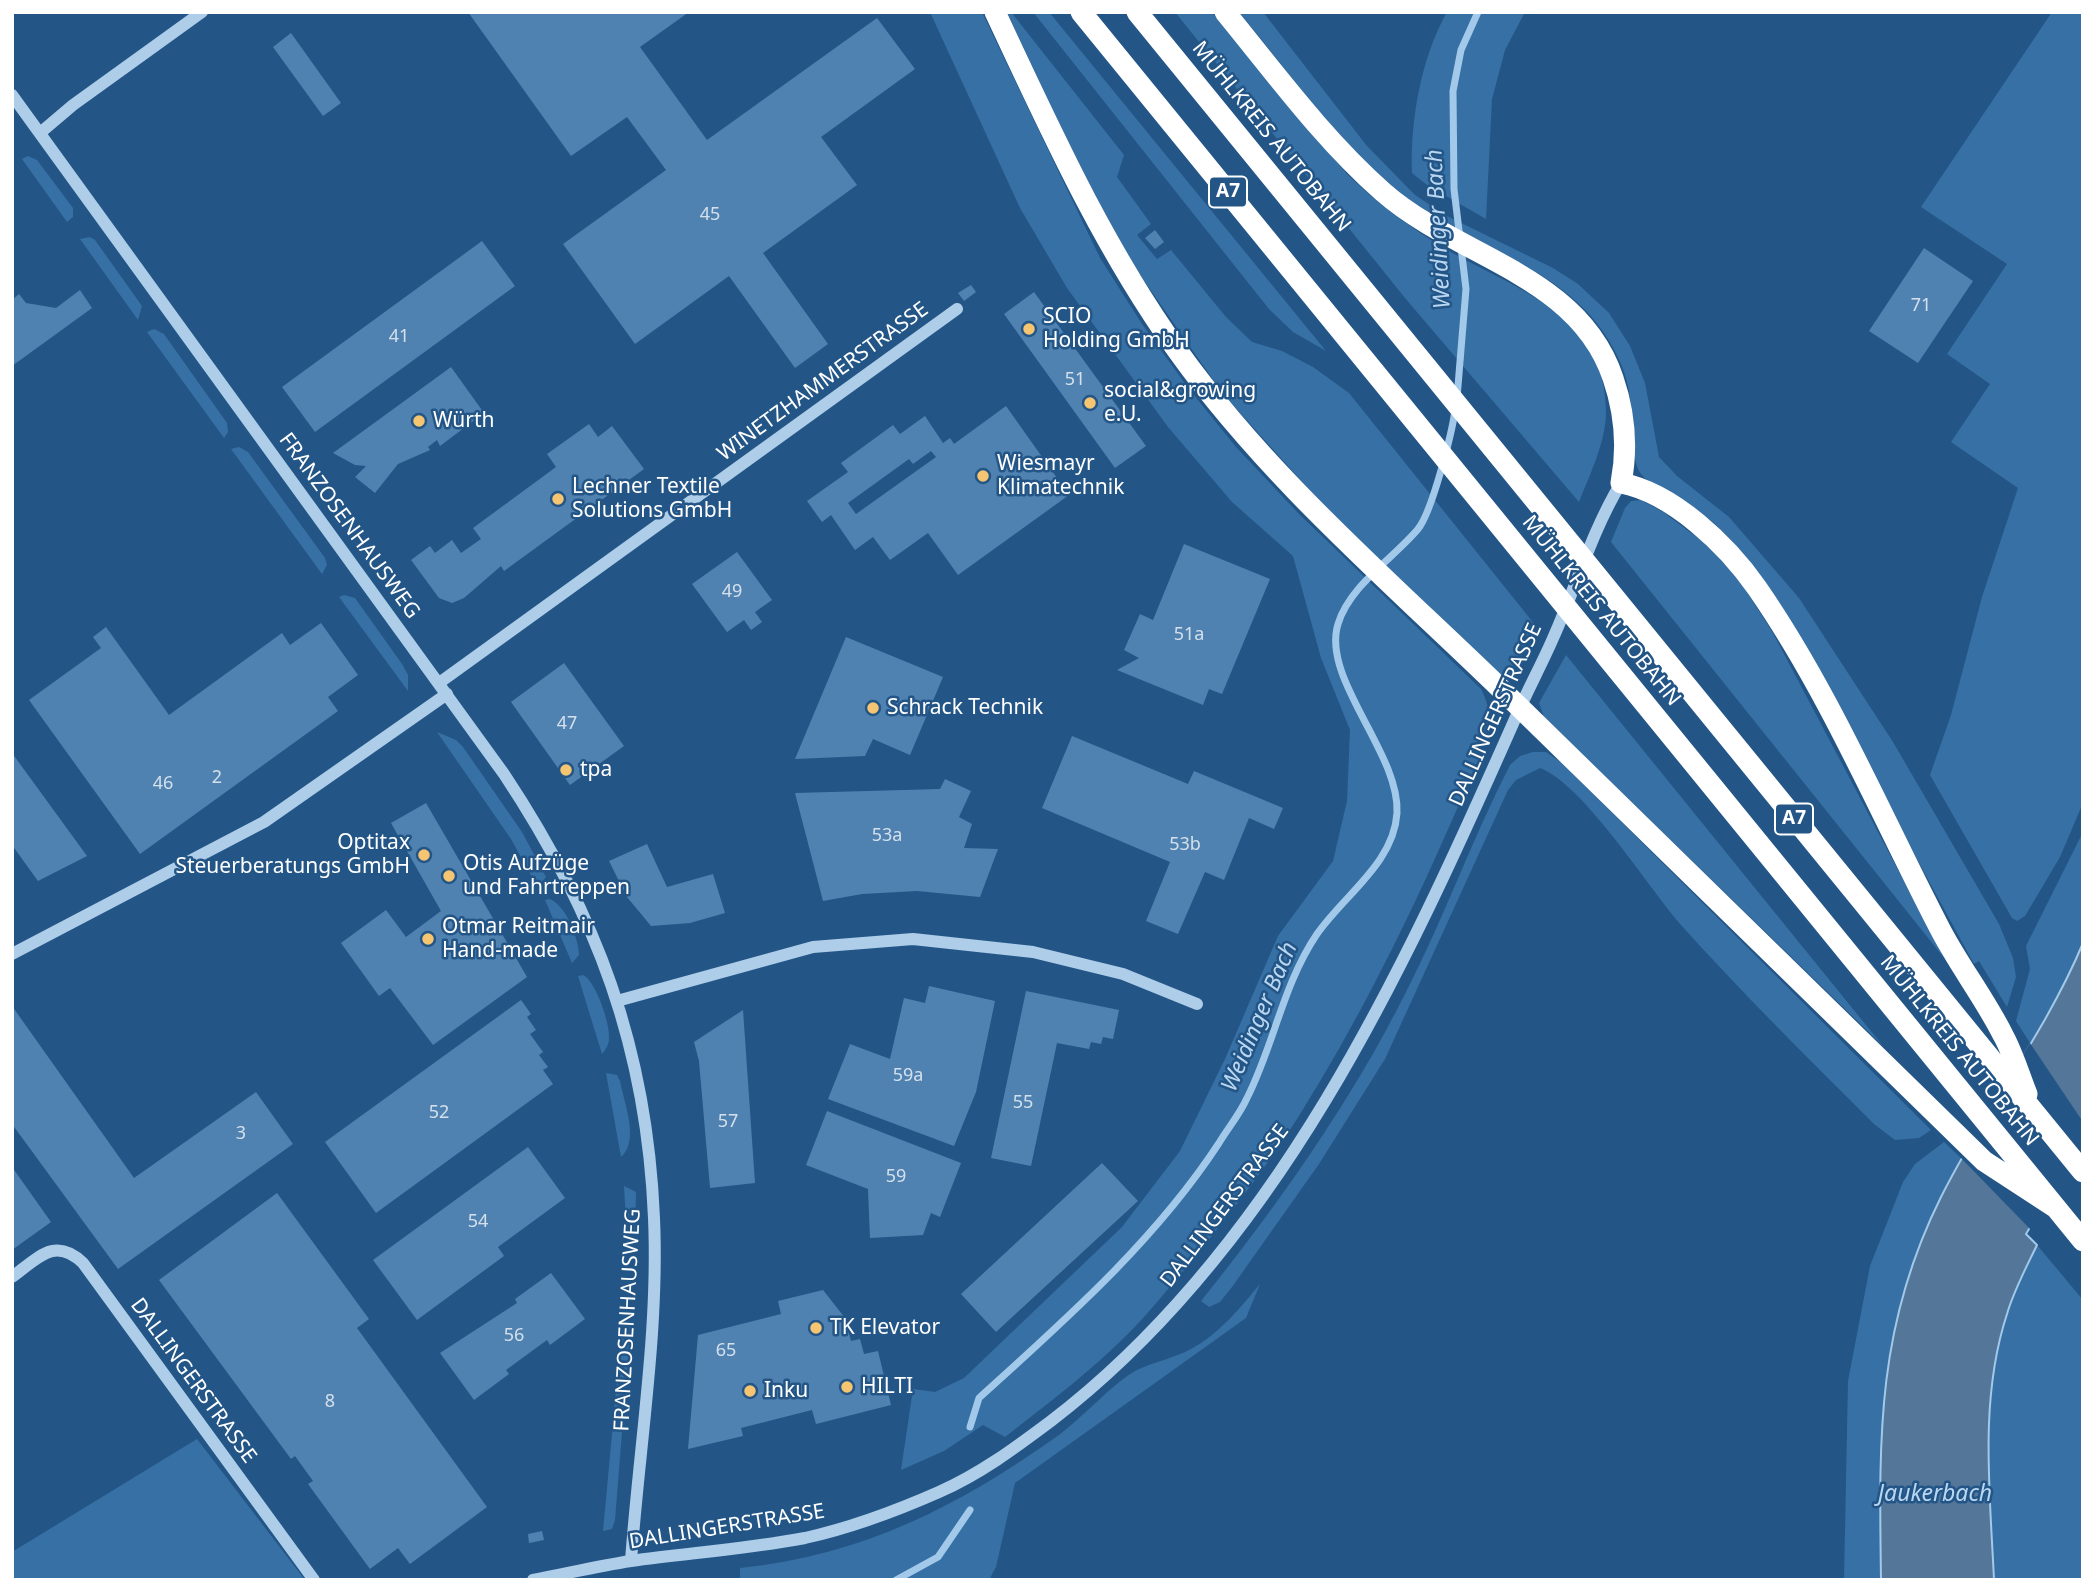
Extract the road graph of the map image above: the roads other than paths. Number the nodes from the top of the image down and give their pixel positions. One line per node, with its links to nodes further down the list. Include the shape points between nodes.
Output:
1 (202, 12): 7 (street)
2 (995, 12): 11 (highway, via 1087,206 1124,272 1215,400 1362,555)
3 (1081, 12): 17 (highway, MÜHLKREIS AUTOBAHN / A7)
4 (1137, 12): 15 (highway, MÜHLKREIS AUTOBAHN / A7)
5 (1225, 12): 9 (highway, via 1336,146 1384,193 1418,219 1552,295 1579,319 1606,356 1619,397 1626,439)
6 (12, 95): 7 (street, FRANZOSENHAUSWEG)
7 (40, 133): 10 (street, FRANZOSENHAUSWEG)
8 (957, 309): 10 (street, WINETZHAMMERSTRASSE)
9 (1620, 483): 11 (street, DALLINGERSTRASSE, via 1600,517 1555,635); 15 (highway, via 1649,492 1681,513 1718,543 1756,586 1822,699 1940,928 2003,1035)
10 (443, 688): 12 (street, WINETZHAMMERSTRASSE, via 264,822); 13 (street, FRANZOSENHAUSWEG, via 544,834 587,918)
11 (1520, 708): 17 (highway, via 1984,1161); 20 (street, DALLINGERSTRASSE, via 1437,893 1387,991 1291,1155 1182,1297 1087,1393 1001,1459 940,1492 860,1522 807,1537)
12 (12, 954)
13 (617, 1001): 14 (street, via 813,947 913,939 1043,954 1124,974); 20 (street, FRANZOSENHAUSWEG, via 643,1103 654,1220 650,1333)
14 (1197, 1004)
15 (2036, 1115): 16 (highway, MÜHLKREIS AUTOBAHN / A7)
16 (2082, 1172)
17 (2057, 1210): 18 (highway, MÜHLKREIS AUTOBAHN / A7)
18 (2083, 1241)
19 (12, 1277): 21 (street, DALLINGERSTRASSE, via 58,1248 72,1252 83,1263)
20 (631, 1561): 22 (street, DALLINGERSTRASSE)
21 (314, 1580)
22 (533, 1580)

